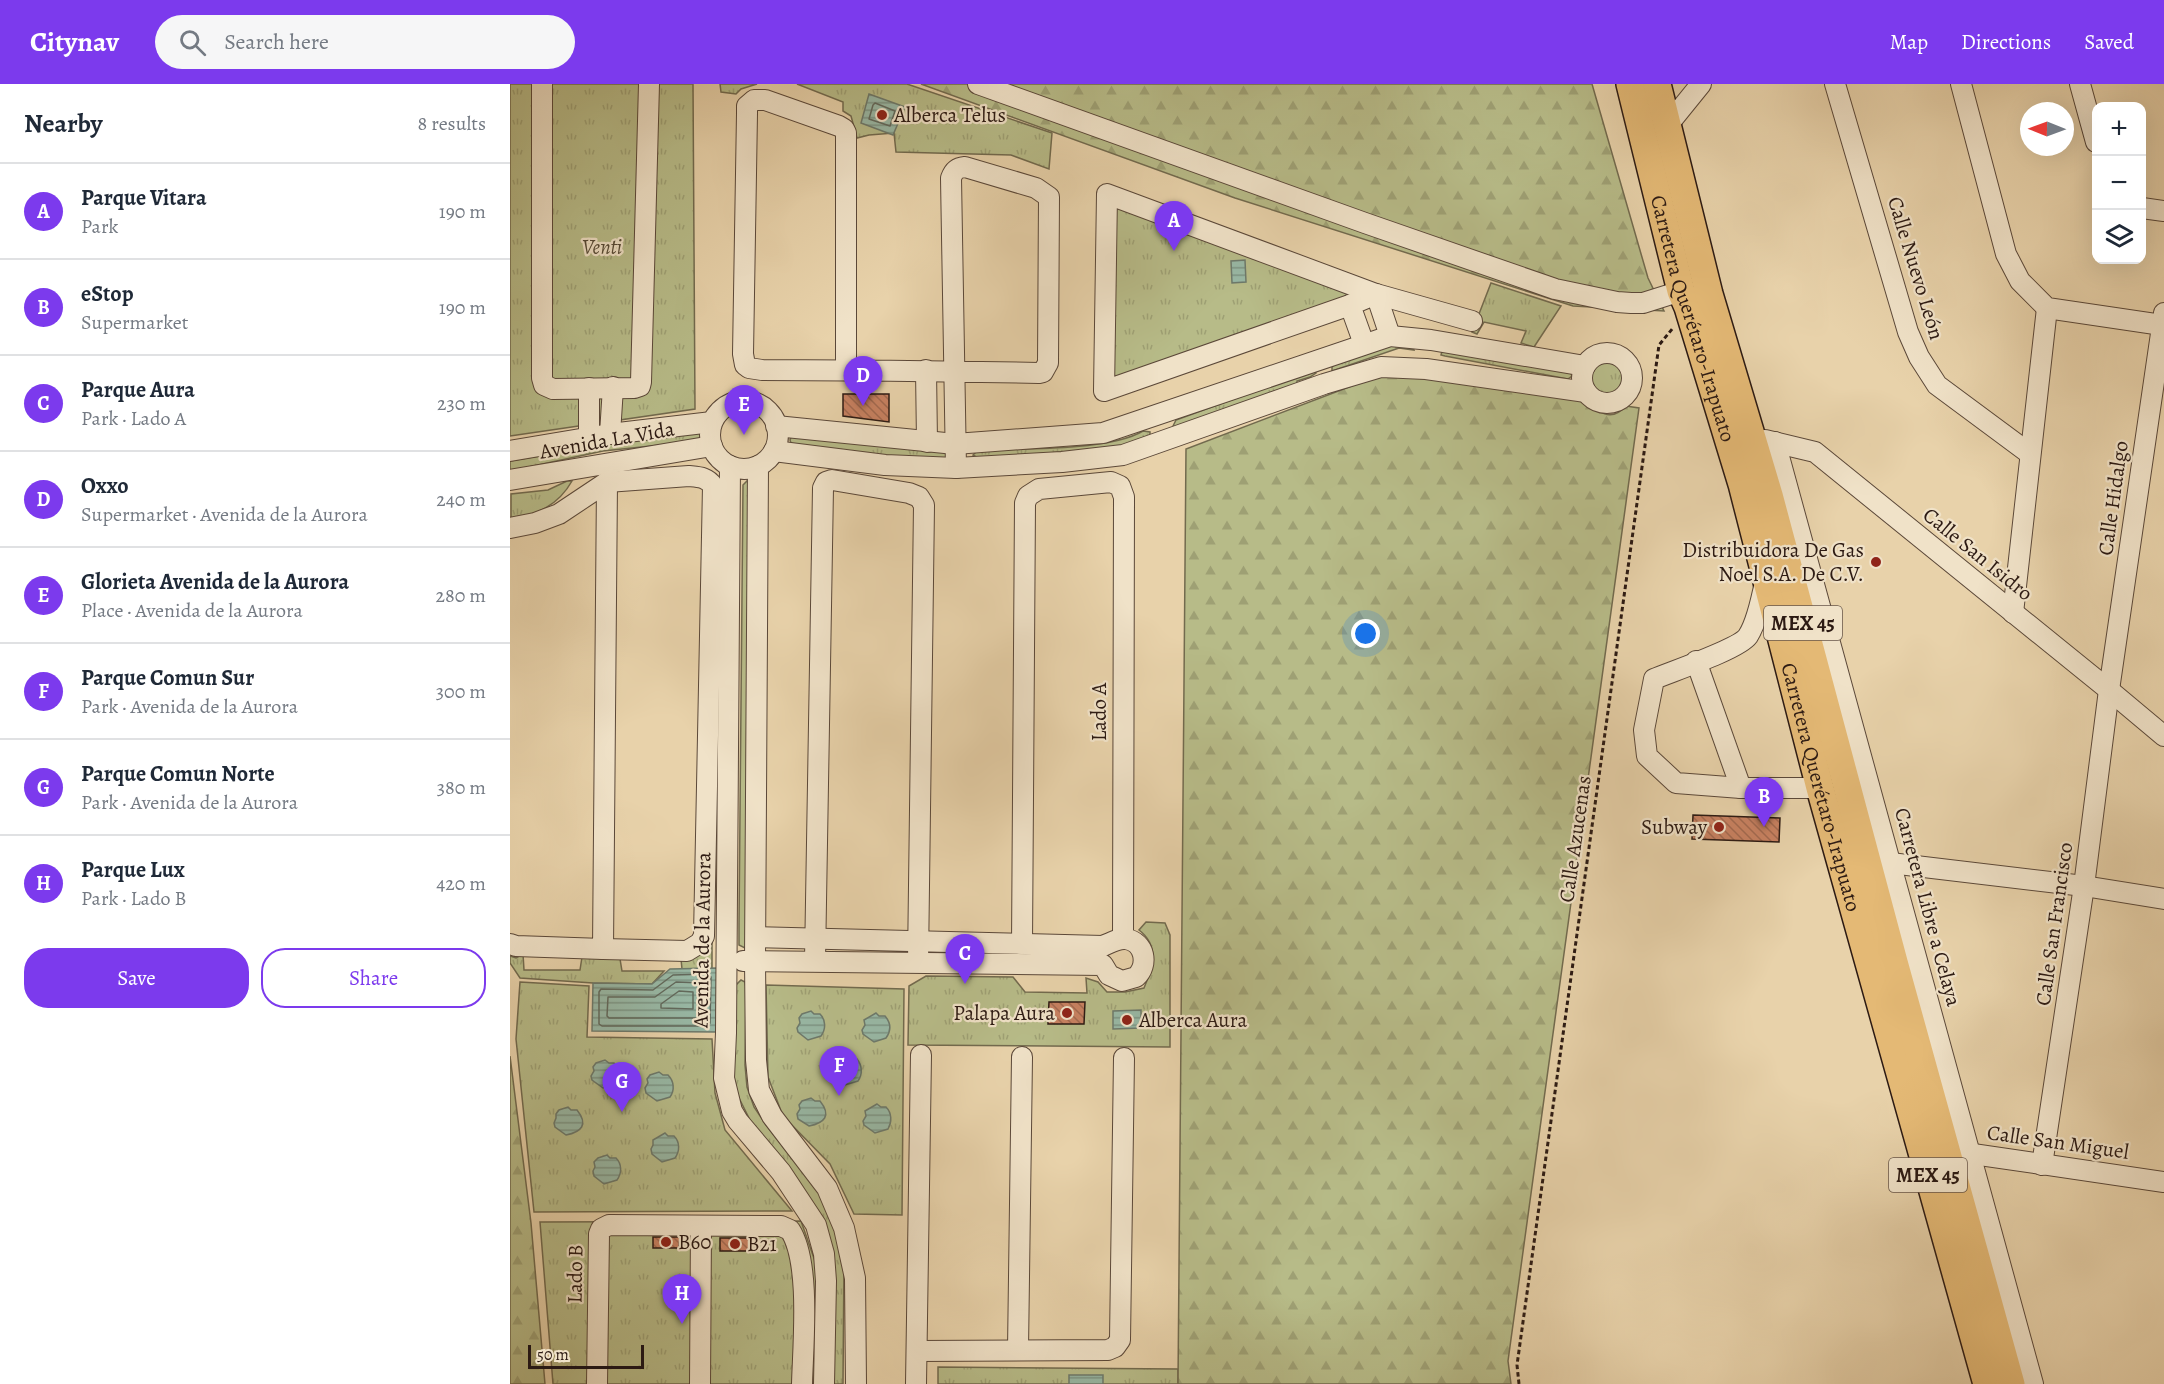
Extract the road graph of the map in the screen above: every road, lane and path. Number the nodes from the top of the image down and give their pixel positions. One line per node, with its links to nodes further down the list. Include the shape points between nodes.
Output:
1 (542, 84): 29 (street, via 542,378 544,385 553,389)
2 (649, 84): 28 (street, via 643,378 637,387)
3 (978, 84): 15 (street, via 1556,289 1617,302)
4 (1701, 84): 11 (street)
5 (1835, 84): 44 (street, Calle Nuevo León, via 1908,332 1919,357 1938,385)
6 (1961, 84): 17 (street, via 2006,254 2020,281)
7 (2080, 84): 10 (street)
8 (1659, 88): 11 (highway, MEX 45)
9 (1631, 90): 15 (highway, Carretera Querétaro-Irapuato / MEX 45)
10 (2092, 125)
11 (1667, 126): 36 (highway, MEX 45, via 1709,294)
12 (2146, 209): 13 (street)
13 (2164, 211)
14 (1376, 294): 16 (street); 16 (street, via 1107,194 1104,391); 19 (street); 20 (street)
15 (1685, 299): 52 (highway, Carretera Querétaro-Irapuato / MEX 45); 88 (path, Calle Azucenas, via 1659,345 1517,1365)
16 (1350, 305): 22 (street)
17 (2047, 308): 18 (street); 44 (street)
18 (2163, 319): 55 (street, Calle Hidalgo)
19 (1472, 321)
20 (1390, 336): 21 (street); 22 (street)
21 (1431, 340): 23 (street); 24 (street)
22 (1364, 344): 31 (street)
23 (1585, 366): 30 (street, via 1582,375); 30 (street, via 1596,355 1611,353 1625,360 1632,374 1630,389 1613,403 1597,402)
24 (1426, 369): 30 (street); 38 (street, via 1373,368)
25 (846, 370): 25 (street, via 846,133 839,126 765,100 754,100 747,106 745,365 762,370); 26 (street)
26 (926, 370): 27 (street); 37 (street)
27 (955, 371): 27 (street, via 951,178 955,170 965,167 1036,188 1048,197 1048,363 1039,373); 39 (street)
28 (613, 387): 29 (street); 34 (street)
29 (589, 388): 35 (street)
30 (1586, 392)
31 (1151, 418): 38 (street); 39 (street, via 1103,433)
32 (712, 422): 33 (street, via 723,408 744,401 764,408); 34 (street, Avenida La Vida); 40 (street)
33 (776, 426): 37 (street); 43 (street)
34 (610, 434): 35 (street, Avenida La Vida)
35 (589, 437): 42 (street, Avenida La Vida)
36 (1763, 440): 41 (street, Calle San Isidro); 50 (highway, MEX 45)
37 (927, 442): 39 (street)
38 (1160, 442): 47 (street, via 1109,457)
39 (955, 444): 47 (street)
40 (712, 446): 45 (street); 48 (street, Avenida La Vida)
41 (1805, 449): 50 (street); 53 (street, Calle San Isidro, via 1815,452)
42 (510, 451)
43 (774, 451): 46 (street); 47 (street, via 885,465)
44 (2030, 454): 53 (street)
45 (730, 466): 46 (street); 69 (street, Avenida de la Aurora)
46 (758, 466): 62 (street)
47 (956, 468)
48 (510, 480)
49 (607, 482): 51 (street, via 558,514); 68 (street); 68 (street, via 689,476 710,480 713,486 704,936 687,951)
50 (1776, 485): 59 (highway, MEX 45)
51 (510, 528)
52 (1766, 576): 54 (street, via 1748,637 1727,651); 58 (highway, Carretera Querétaro-Irapuato / MEX 45)
53 (2013, 613): 55 (street, Calle San Isidro)
54 (1696, 662): 57 (street); 57 (street, via 1654,679 1644,730 1647,756 1676,783)
55 (2109, 690): 56 (street, Calle San Isidro); 60 (street, Calle San Francisco)
56 (2164, 736)
57 (1741, 788): 58 (street)
58 (1820, 788): 89 (highway, Carretera Querétaro-Irapuato / MEX 45)
59 (1879, 862): 60 (street); 76 (highway, MEX 45)
60 (2085, 886): 61 (street); 77 (street, Calle San Francisco)
61 (2164, 899)
62 (756, 937): 63 (street); 70 (street)
63 (815, 937): 65 (street); 65 (street, via 823,488 832,480 909,493 919,497 924,505); 71 (street)
64 (1123, 939): 67 (street, via 1103,946); 67 (street, Lado A, via 1124,497 1120,486 1111,482 1039,489 1025,503); 72 (street, via 1135,943 1144,958 1139,974 1126,981 1113,978 1103,965)
65 (918, 941): 67 (street); 72 (street)
66 (510, 944): 68 (street)
67 (1022, 944)
68 (603, 949)
69 (726, 961): 70 (street); 85 (street, Avenida de la Aurora, via 724,1078 728,1100 738,1121 781,1172 816,1225 826,1281)
70 (755, 961): 71 (street); 86 (street, via 759,1090 772,1116 827,1188 844,1228 855,1278)
71 (815, 961): 72 (street)
72 (918, 962)
73 (921, 1055): 81 (street)
74 (1022, 1057): 80 (street)
75 (1124, 1058): 80 (street, via 1120,1340 1108,1350)
76 (1957, 1151): 77 (street, Calle San Miguel); 90 (highway, MEX 45); 91 (street)
77 (2042, 1165): 78 (street, Calle San Miguel)
78 (2164, 1182)
79 (701, 1226): 82 (street, Lado B, via 609,1225 602,1229); 83 (street); 84 (street, Lado B, via 781,1226 792,1234 803,1283)
80 (1018, 1350): 81 (street)
81 (917, 1352): 87 (street)
82 (597, 1384)
83 (700, 1384)
84 (802, 1384)
85 (824, 1384)
86 (856, 1384)
87 (916, 1384)
88 (1519, 1384)
89 (1987, 1384)
90 (2011, 1384)
91 (2033, 1384)

